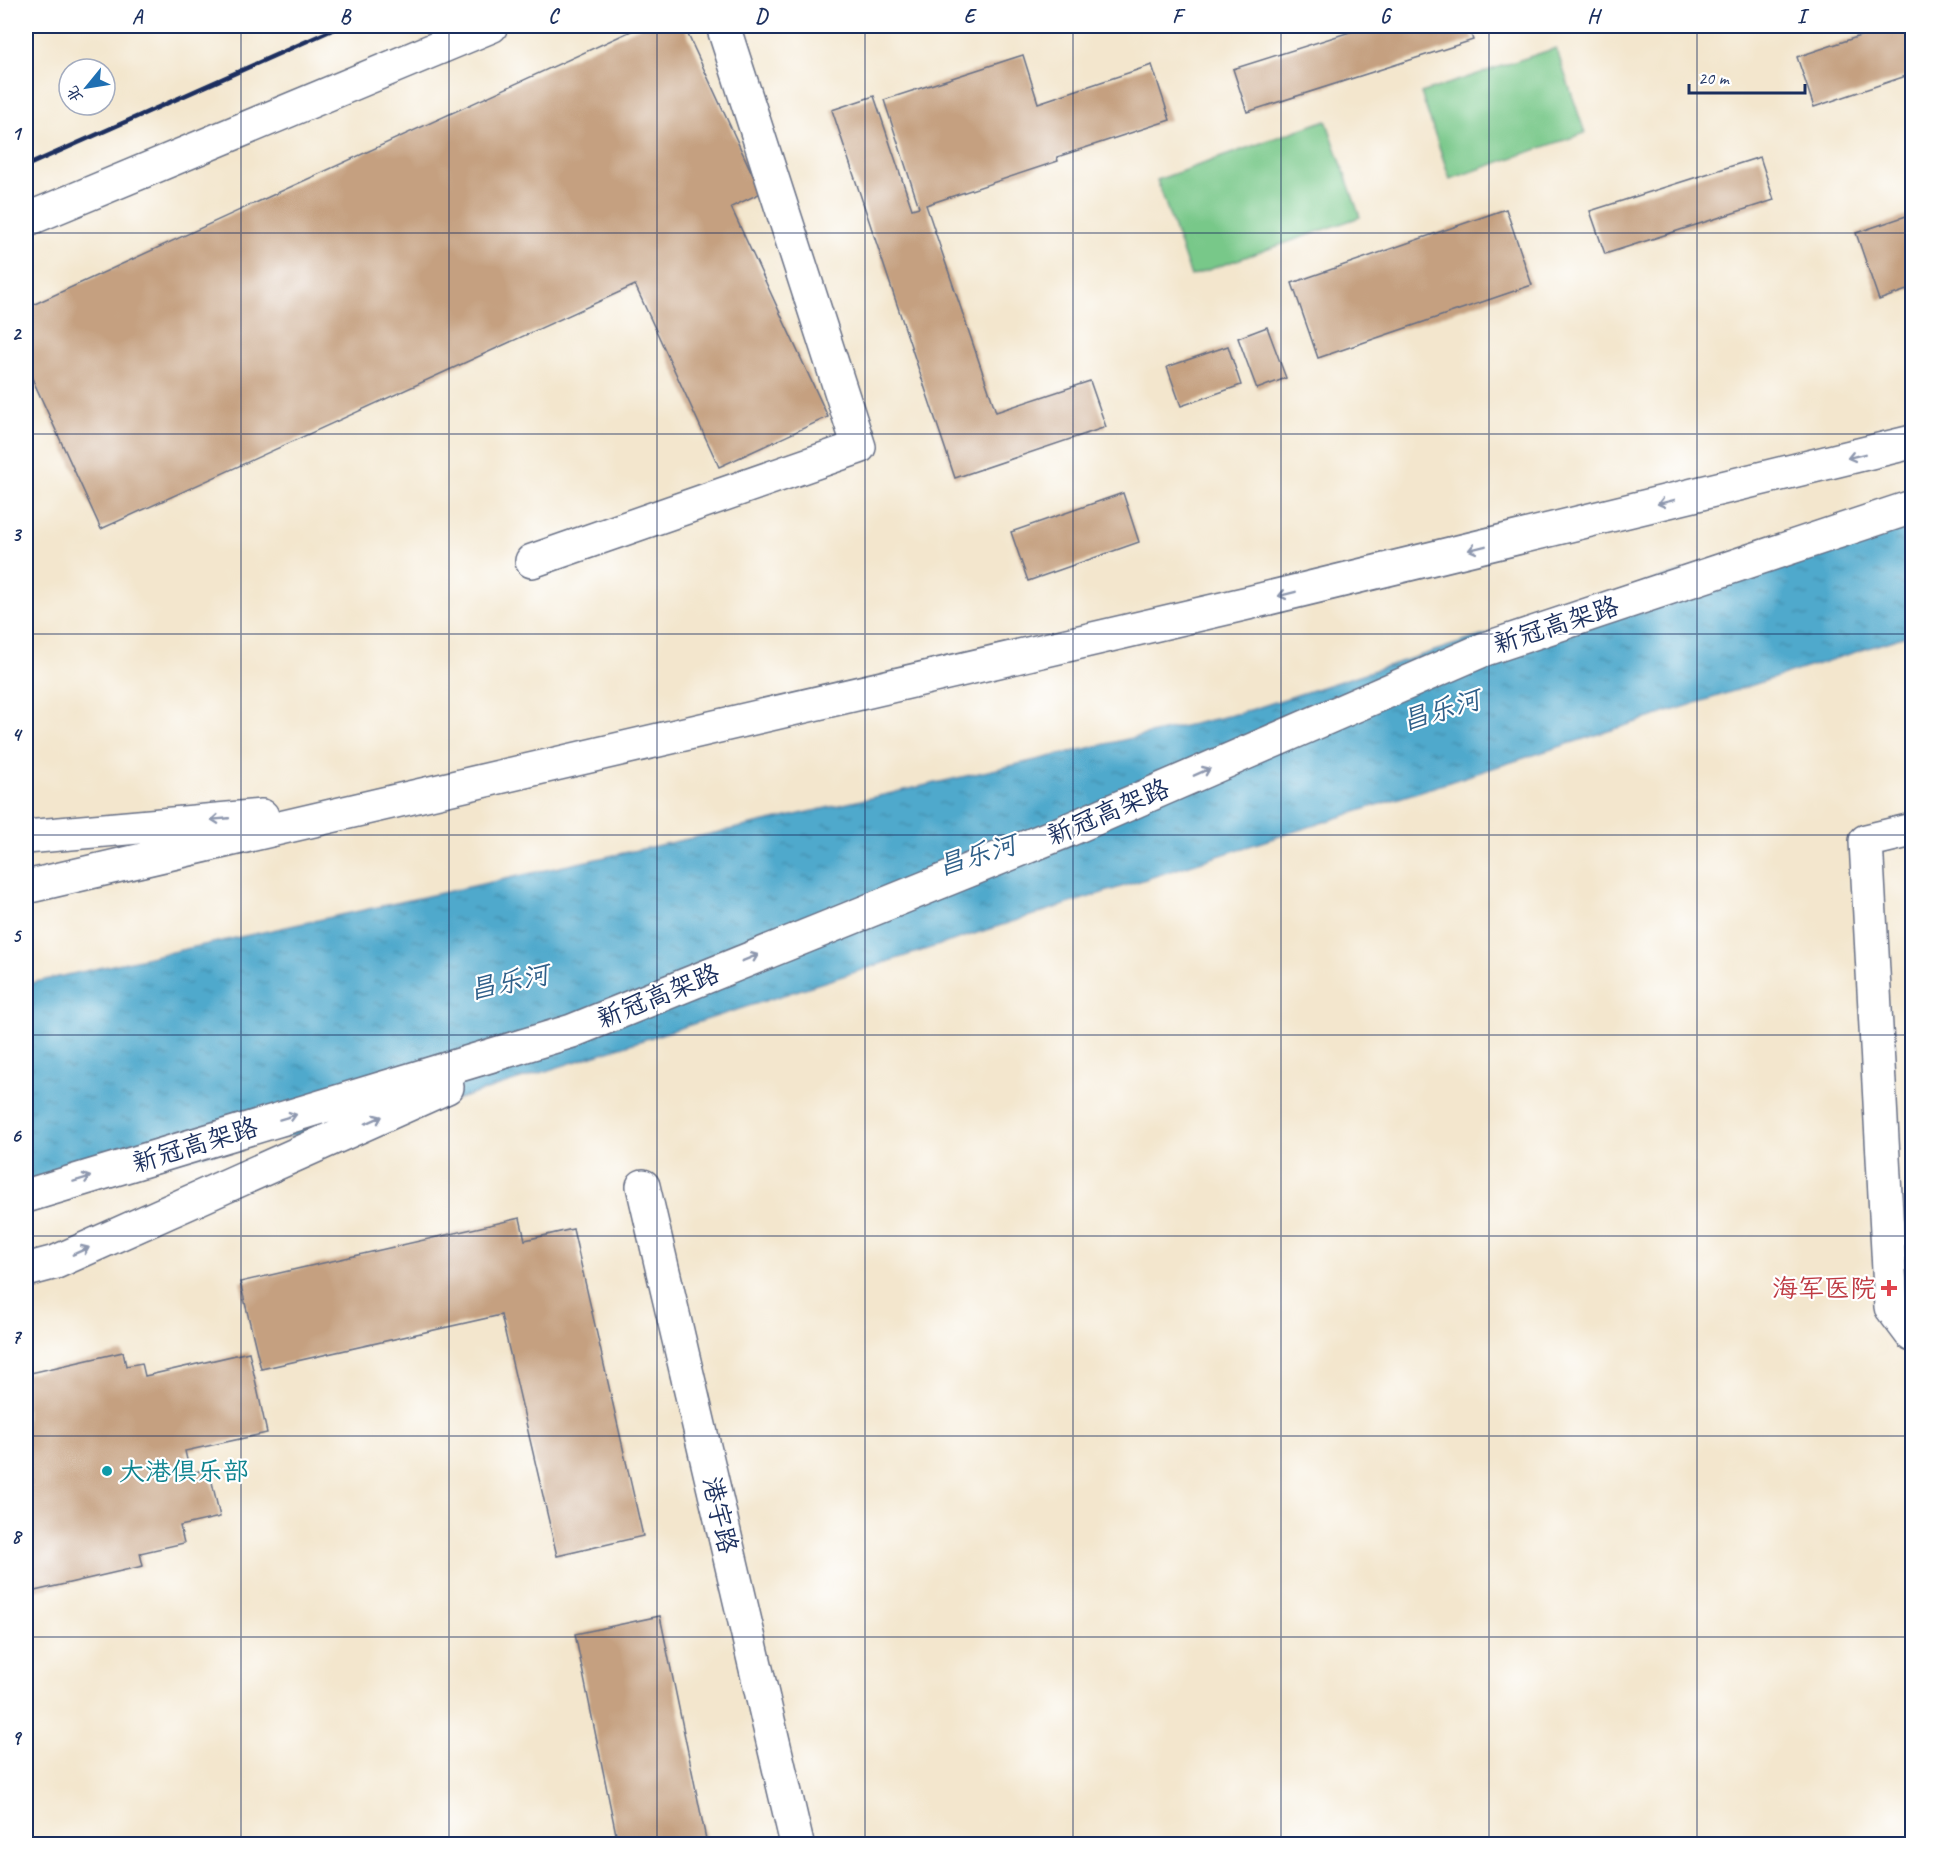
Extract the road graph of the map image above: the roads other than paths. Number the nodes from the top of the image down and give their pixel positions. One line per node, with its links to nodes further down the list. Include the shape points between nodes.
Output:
1 (491, 26): 3 (main road)
2 (723, 26): 6 (main road, via 859,447)
3 (26, 220)
4 (1912, 442): 7 (main road, one-way to 7, via 1260,601)
5 (1912, 507): 11 (main road, 新冠高架路, one-way to 5, via 1066,831 1485,648)
6 (532, 561)
7 (383, 805): 9 (main road, one-way to 9); 10 (main road)
8 (1912, 830): 15 (main road, via 1866,841 1891,1307)
9 (26, 837)
10 (26, 887)
11 (572, 1031): 13 (main road, 新冠高架路, one-way to 11); 14 (main road, one-way to 11, via 56,1262)
12 (643, 1186): 16 (main road, 港宇路)
13 (26, 1196)
14 (26, 1270)
15 (1912, 1335)
16 (797, 1845)

